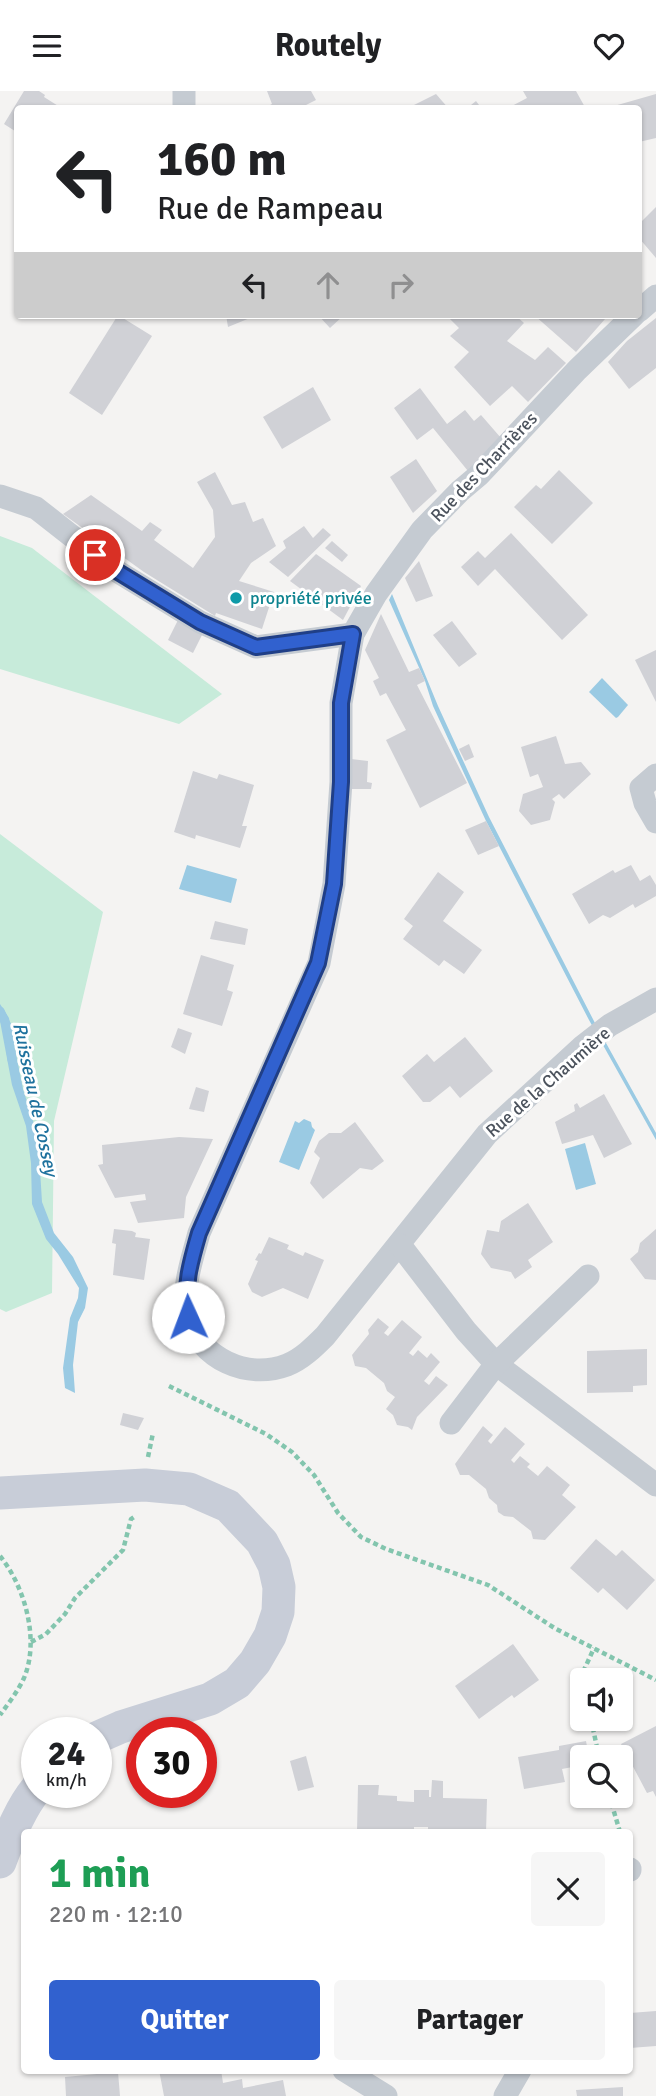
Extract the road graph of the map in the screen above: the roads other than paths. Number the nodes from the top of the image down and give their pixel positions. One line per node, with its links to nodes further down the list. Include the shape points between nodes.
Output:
1 (656, 296): 2 (street)
2 (642, 308)
3 (630, 319): 5 (street, Rue des Charrières, via 422,530)
4 (0, 496): 5 (street, via 36,508 115,570 200,622 256,647)
5 (353, 634): 9 (street, Rue de la Chaumière, via 341,703 334,884 318,963 199,1233 185,1295 188,1317 212,1354 229,1364 269,1370 289,1364 325,1336)
6 (656, 775): 7 (street, via 641,788)
7 (656, 822)
8 (656, 999): 9 (street, Rue de la Chaumière, via 583,1046 486,1134)
9 (400, 1245): 11 (street)
10 (588, 1276): 11 (street)
11 (496, 1364): 12 (street); 13 (street)
12 (451, 1423)
13 (656, 1485)
14 (0, 1493): 15 (main road, via 145,1485 189,1489 228,1506 262,1542 274,1566 278,1612 255,1662 237,1682 210,1699)
15 (112, 1731)
16 (23, 1808): 17 (main road)
17 (0, 1862)
18 (350, 2074): 20 (street)
19 (518, 2074): 21 (street)
20 (386, 2096)
21 (505, 2096)

